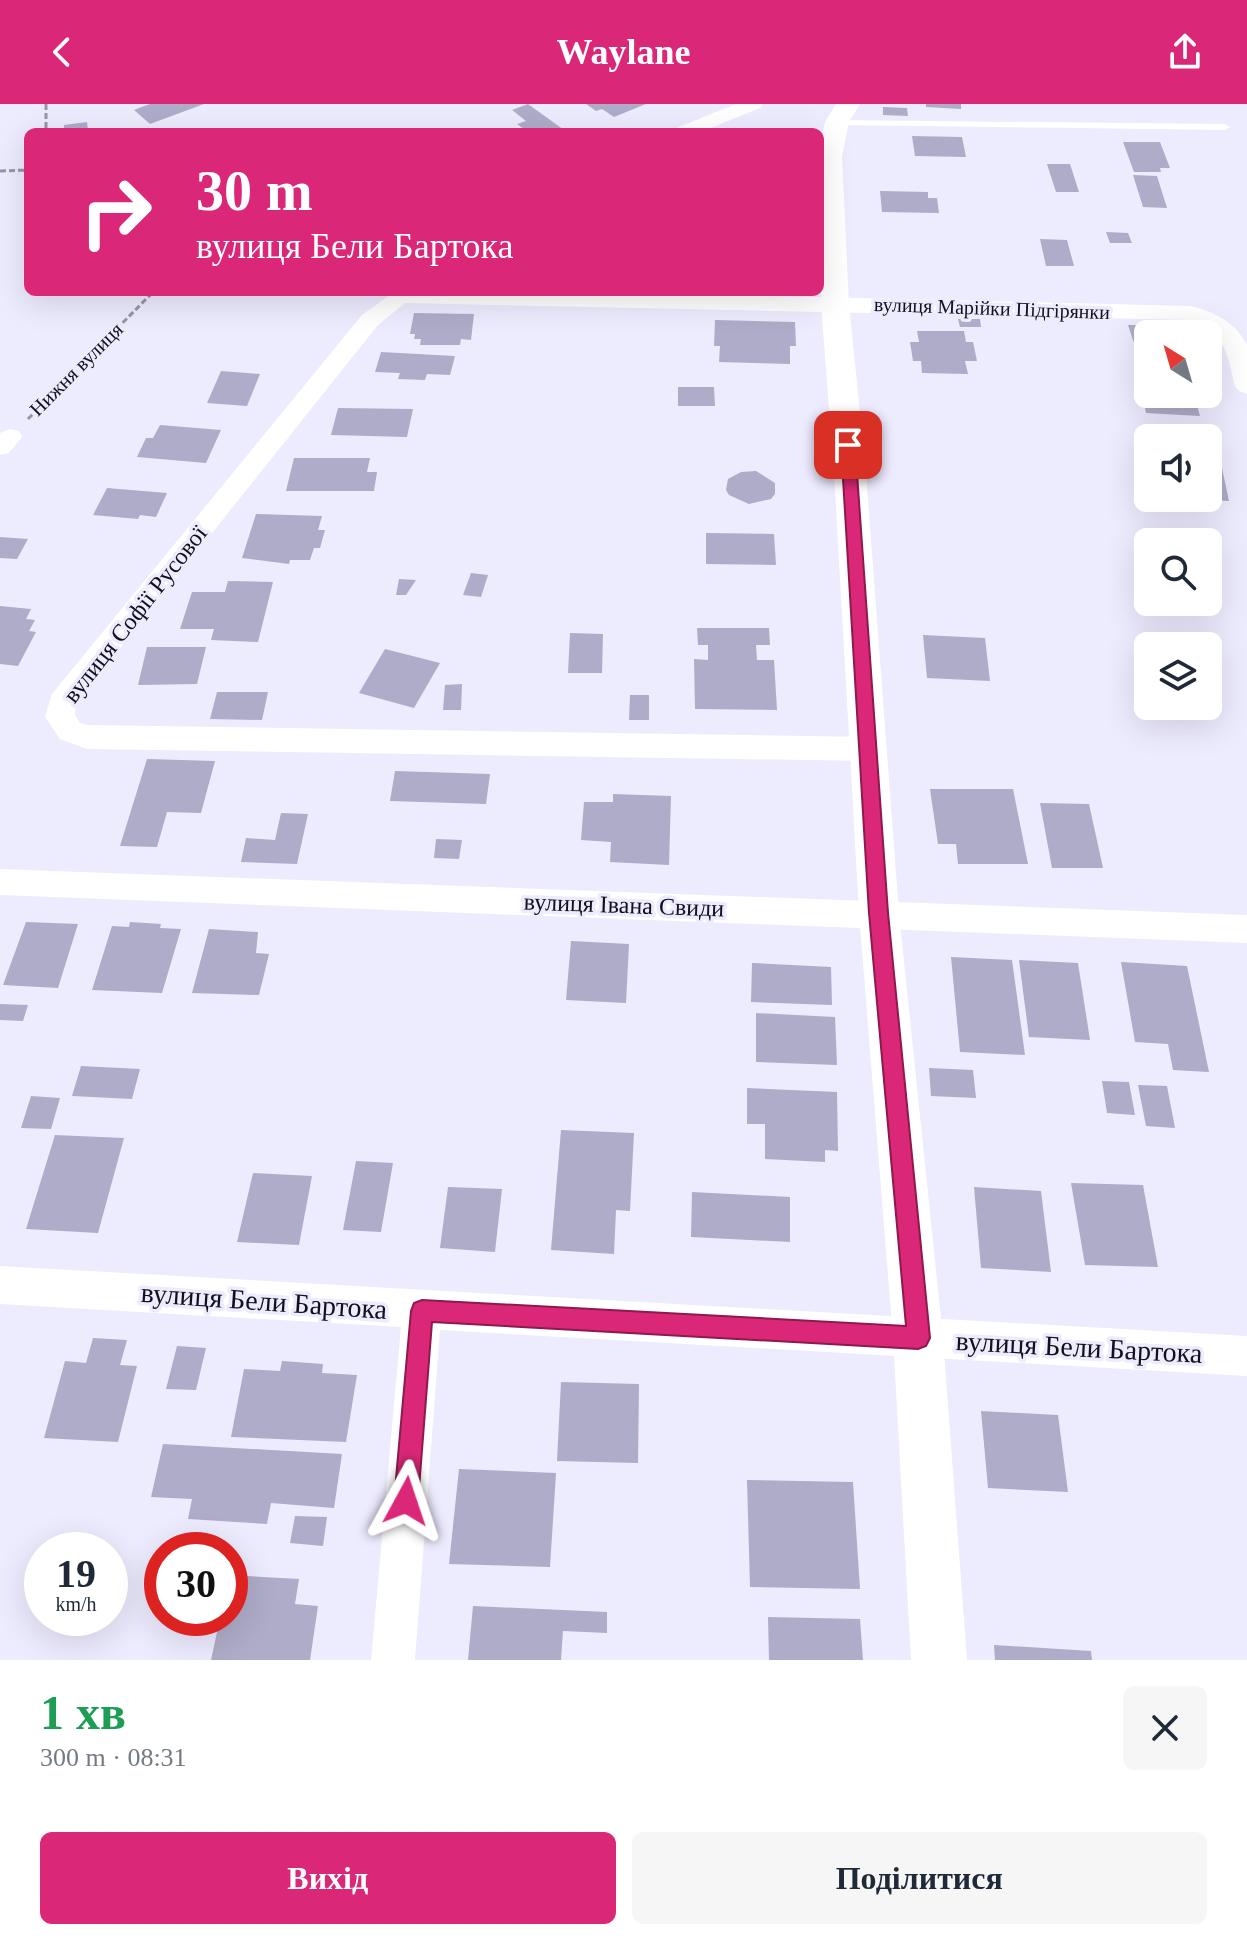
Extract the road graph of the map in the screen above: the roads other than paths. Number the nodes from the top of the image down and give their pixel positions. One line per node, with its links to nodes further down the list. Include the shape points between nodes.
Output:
1 (753, 104): 4 (street)
2 (843, 113): 3 (lane); 7 (street, via 829,157)
3 (1225, 127)
4 (693, 128)
5 (405, 296): 9 (street, вулиця Софії Русової, via 370,320 76,683 62,702 60,717 70,731 87,737)
6 (497, 296): 7 (street, вулиця Софії Русової)
7 (835, 304): 8 (street, вулиця Марійки Підгірянки, via 1191,313 1215,320 1234,336); 9 (street)
8 (1247, 386)
9 (870, 749): 11 (street)
10 (0, 882): 11 (street, вулиця Івана Свиди)
11 (879, 913): 12 (street, вулиця Івана Свиди); 15 (street)
12 (1247, 929)
13 (0, 1285): 14 (street, вулиця Бели Бартока)
14 (422, 1311): 15 (street, вулиця Бели Бартока); 17 (street)
15 (918, 1338): 16 (street, вулиця Бели Бартока); 18 (street)
16 (1247, 1356)
17 (393, 1660)
18 (939, 1660)

